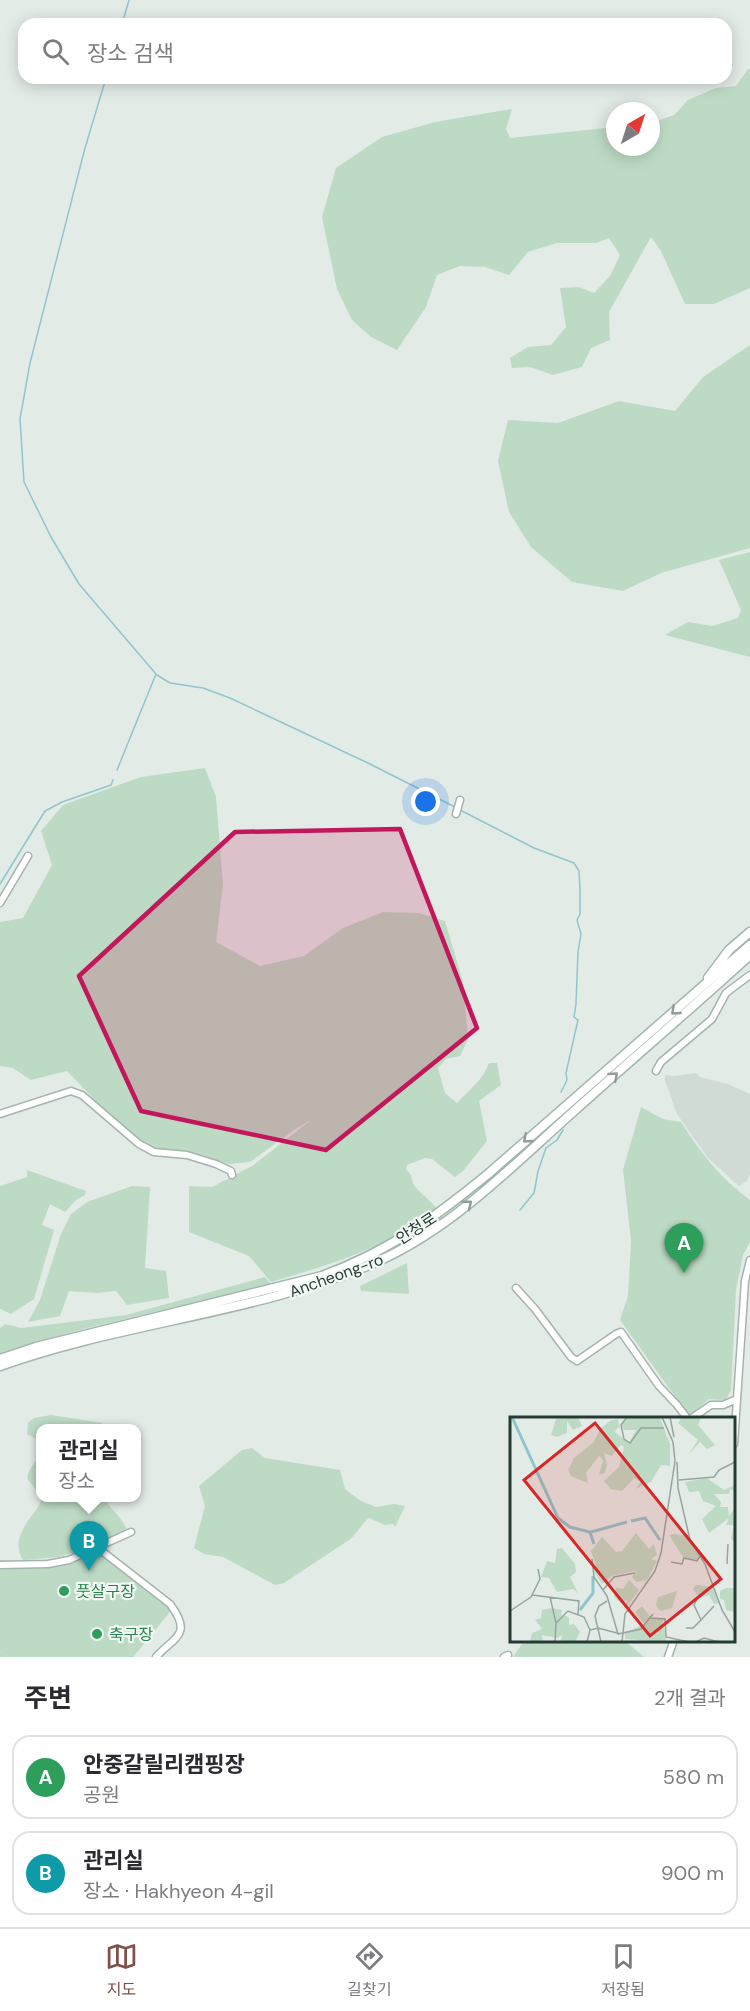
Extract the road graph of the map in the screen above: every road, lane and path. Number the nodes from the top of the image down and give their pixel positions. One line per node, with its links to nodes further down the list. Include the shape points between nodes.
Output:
1 (460, 800): 2 (street)
2 (456, 814)
3 (28, 856): 4 (street)
4 (0, 903)
5 (750, 932): 9 (street, via 722,959)
6 (750, 945): 9 (street, 안청로)
7 (750, 955): 16 (street, Ancheong-ro, one-way to 7, via 287,1294 369,1265 404,1248 440,1226 496,1181)
8 (750, 975): 10 (street, via 726,993 712,1019 661,1062)
9 (697, 992): 15 (street, 안청로, one-way to 15, via 445,1210 356,1263 322,1276)
10 (656, 1071)
11 (0, 1114): 12 (street, via 71,1091 82,1095 139,1144 154,1152 187,1155 216,1164)
12 (232, 1175)
13 (750, 1260): 17 (street, via 745,1281)
14 (516, 1288): 18 (street, via 577,1361 621,1332 659,1386)
15 (0, 1359)
16 (0, 1366)
17 (737, 1399): 19 (street, via 711,1405); 20 (street)
18 (687, 1417)
19 (692, 1417)
20 (735, 1429)
21 (131, 1532): 22 (street)
22 (98, 1548): 23 (street, via 48,1564); 25 (street, via 170,1604 178,1615 181,1626 176,1641)
23 (0, 1565)
24 (674, 1642): 26 (street)
25 (156, 1657)
26 (668, 1657)

